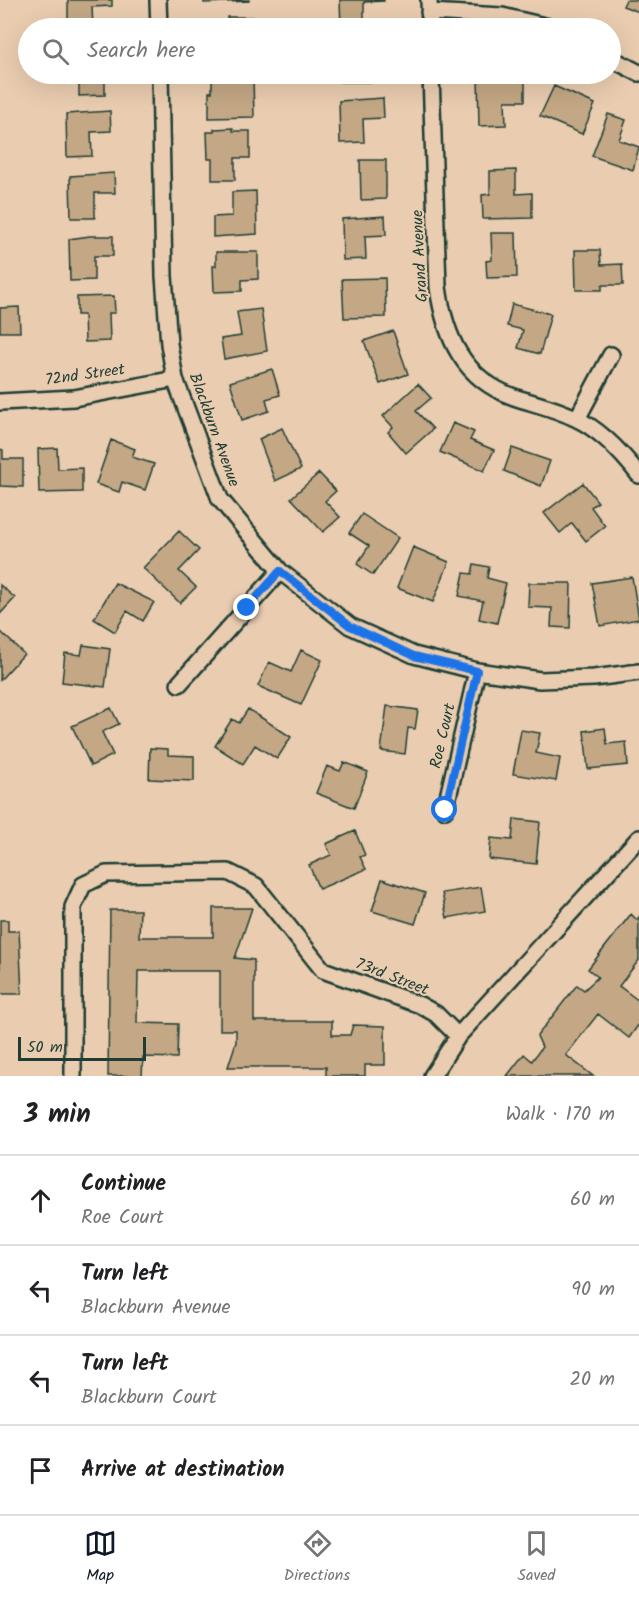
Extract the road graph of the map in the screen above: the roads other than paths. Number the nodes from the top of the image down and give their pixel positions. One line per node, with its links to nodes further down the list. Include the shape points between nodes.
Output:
1 (158, 0): 3 (street)
2 (429, 6): 4 (street)
3 (159, 18)
4 (510, 18)
5 (621, 64): 6 (street)
6 (639, 73)
7 (160, 84): 10 (street, Blackburn Avenue, via 164,276)
8 (431, 84): 12 (street, Grand Avenue, via 438,287 449,339 469,367 489,385)
9 (611, 354): 12 (street)
10 (175, 379): 11 (street, 72nd Street, via 74,399); 14 (street, Blackburn Avenue, via 220,500)
11 (0, 402)
12 (577, 419): 13 (street, Grand Avenue, via 624,456)
13 (639, 475)
14 (280, 571): 15 (street, Blackburn Avenue, via 350,626 414,656); 17 (street)
15 (477, 671): 16 (street, Blackburn Avenue, via 540,680); 18 (street, Roe Court)
16 (639, 672)
17 (179, 684)
18 (445, 810)
19 (639, 838): 20 (street)
20 (458, 1036): 21 (street, 73rd Street, via 436,1014 420,1005 323,970 256,886 228,872 106,874 82,885 73,907); 22 (street)
21 (73, 1076)
22 (432, 1076)

